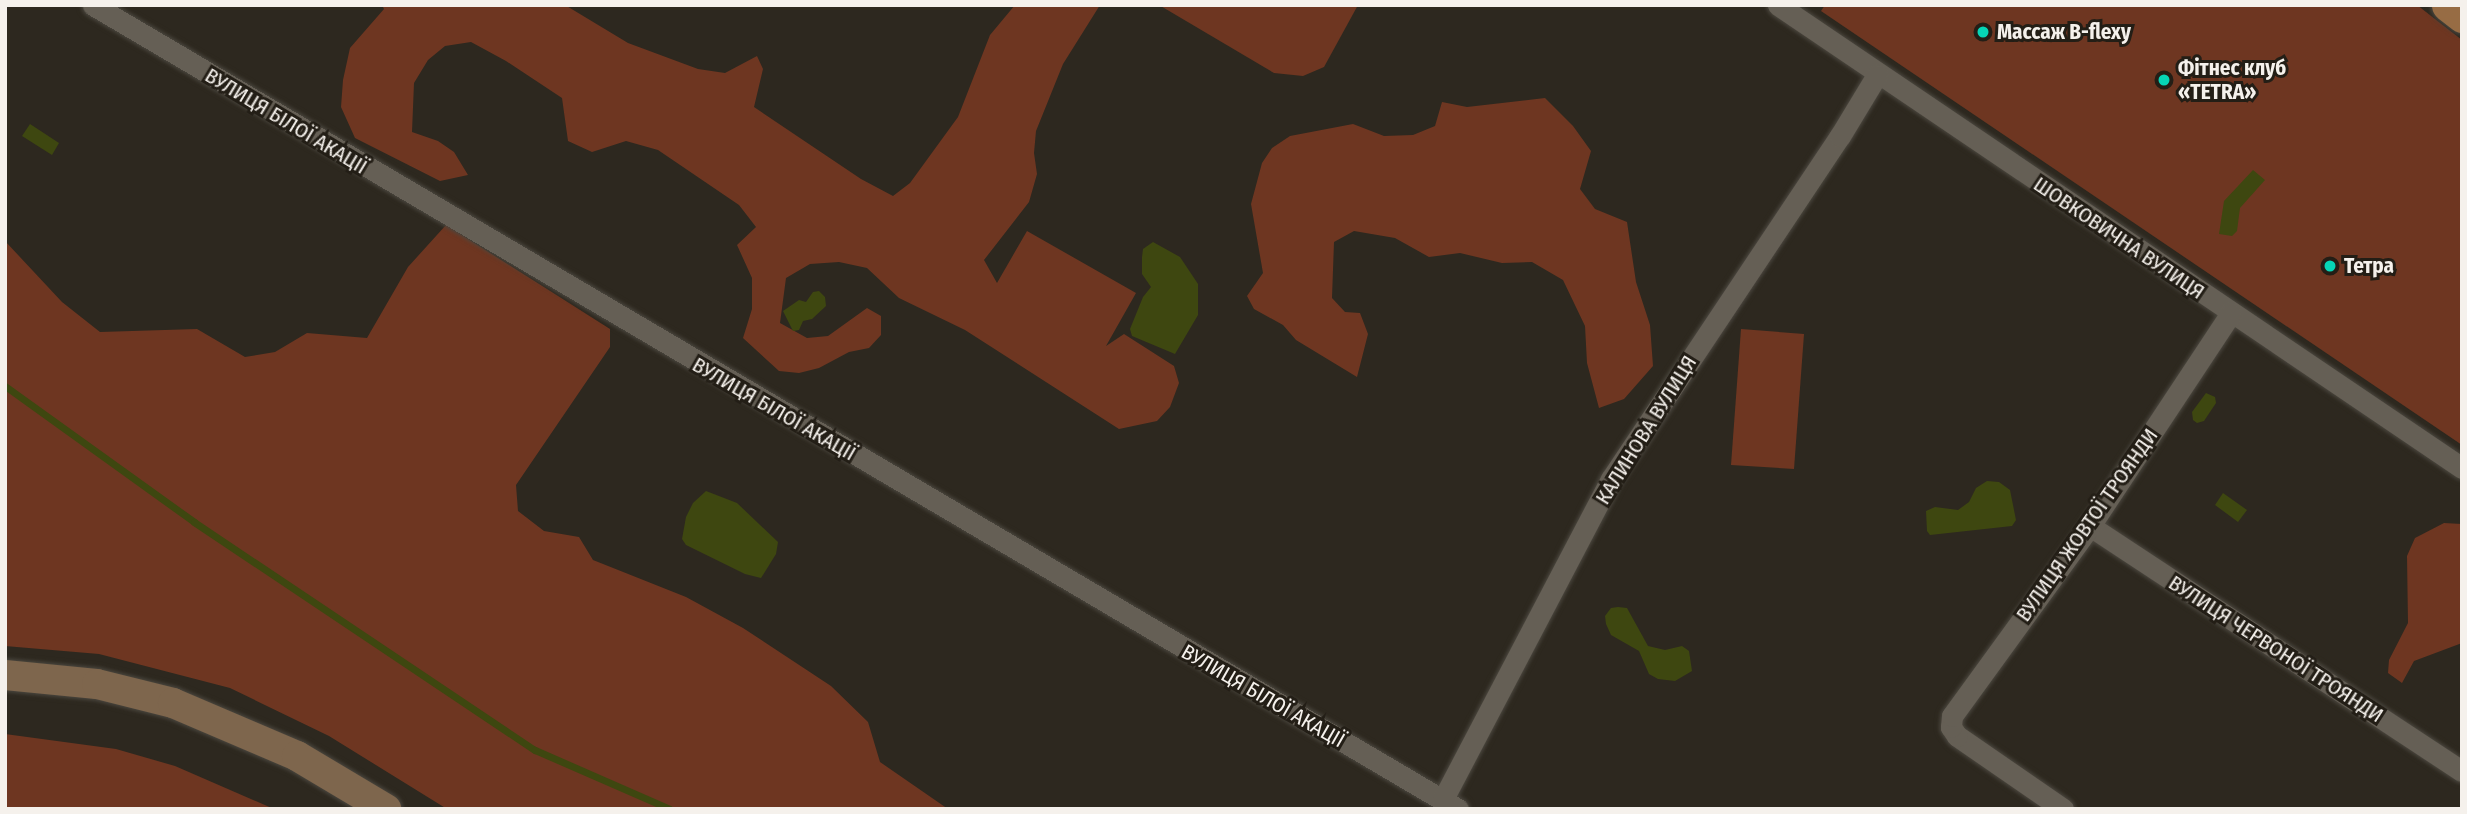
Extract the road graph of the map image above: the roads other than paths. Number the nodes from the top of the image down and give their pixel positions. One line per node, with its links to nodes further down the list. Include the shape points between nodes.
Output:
1 (93, 5): 11 (street, ВУЛИЦЯ БІЛОЇ АКАЦІЇ)
2 (1779, 5): 5 (street, ШОВКОВИЧНА ВУЛИЦЯ)
3 (2448, 5): 4 (main road)
4 (2462, 16)
5 (1877, 75): 6 (street, ШОВКОВИЧНА ВУЛИЦЯ); 11 (street, КАЛИНОВА ВУЛИЦЯ, via 1611,479)
6 (2231, 313): 7 (street, ШОВКОВИЧНА ВУЛИЦЯ); 8 (street, ВУЛИЦЯ ЖОВТОЇ ТРОЯНДИ)
7 (2462, 468)
8 (2090, 526): 10 (street, ВУЛИЦЯ ЧЕРВОНОЇ ТРОЯНДИ); 13 (street, ВУЛИЦЯ ЖОВТОЇ ТРОЯНДИ, via 1954,711 1951,727 1957,736)
9 (5, 675): 12 (main road, via 97,684 173,703 287,751)
10 (2462, 771)
11 (1450, 805)
12 (386, 809)
13 (2063, 809)

